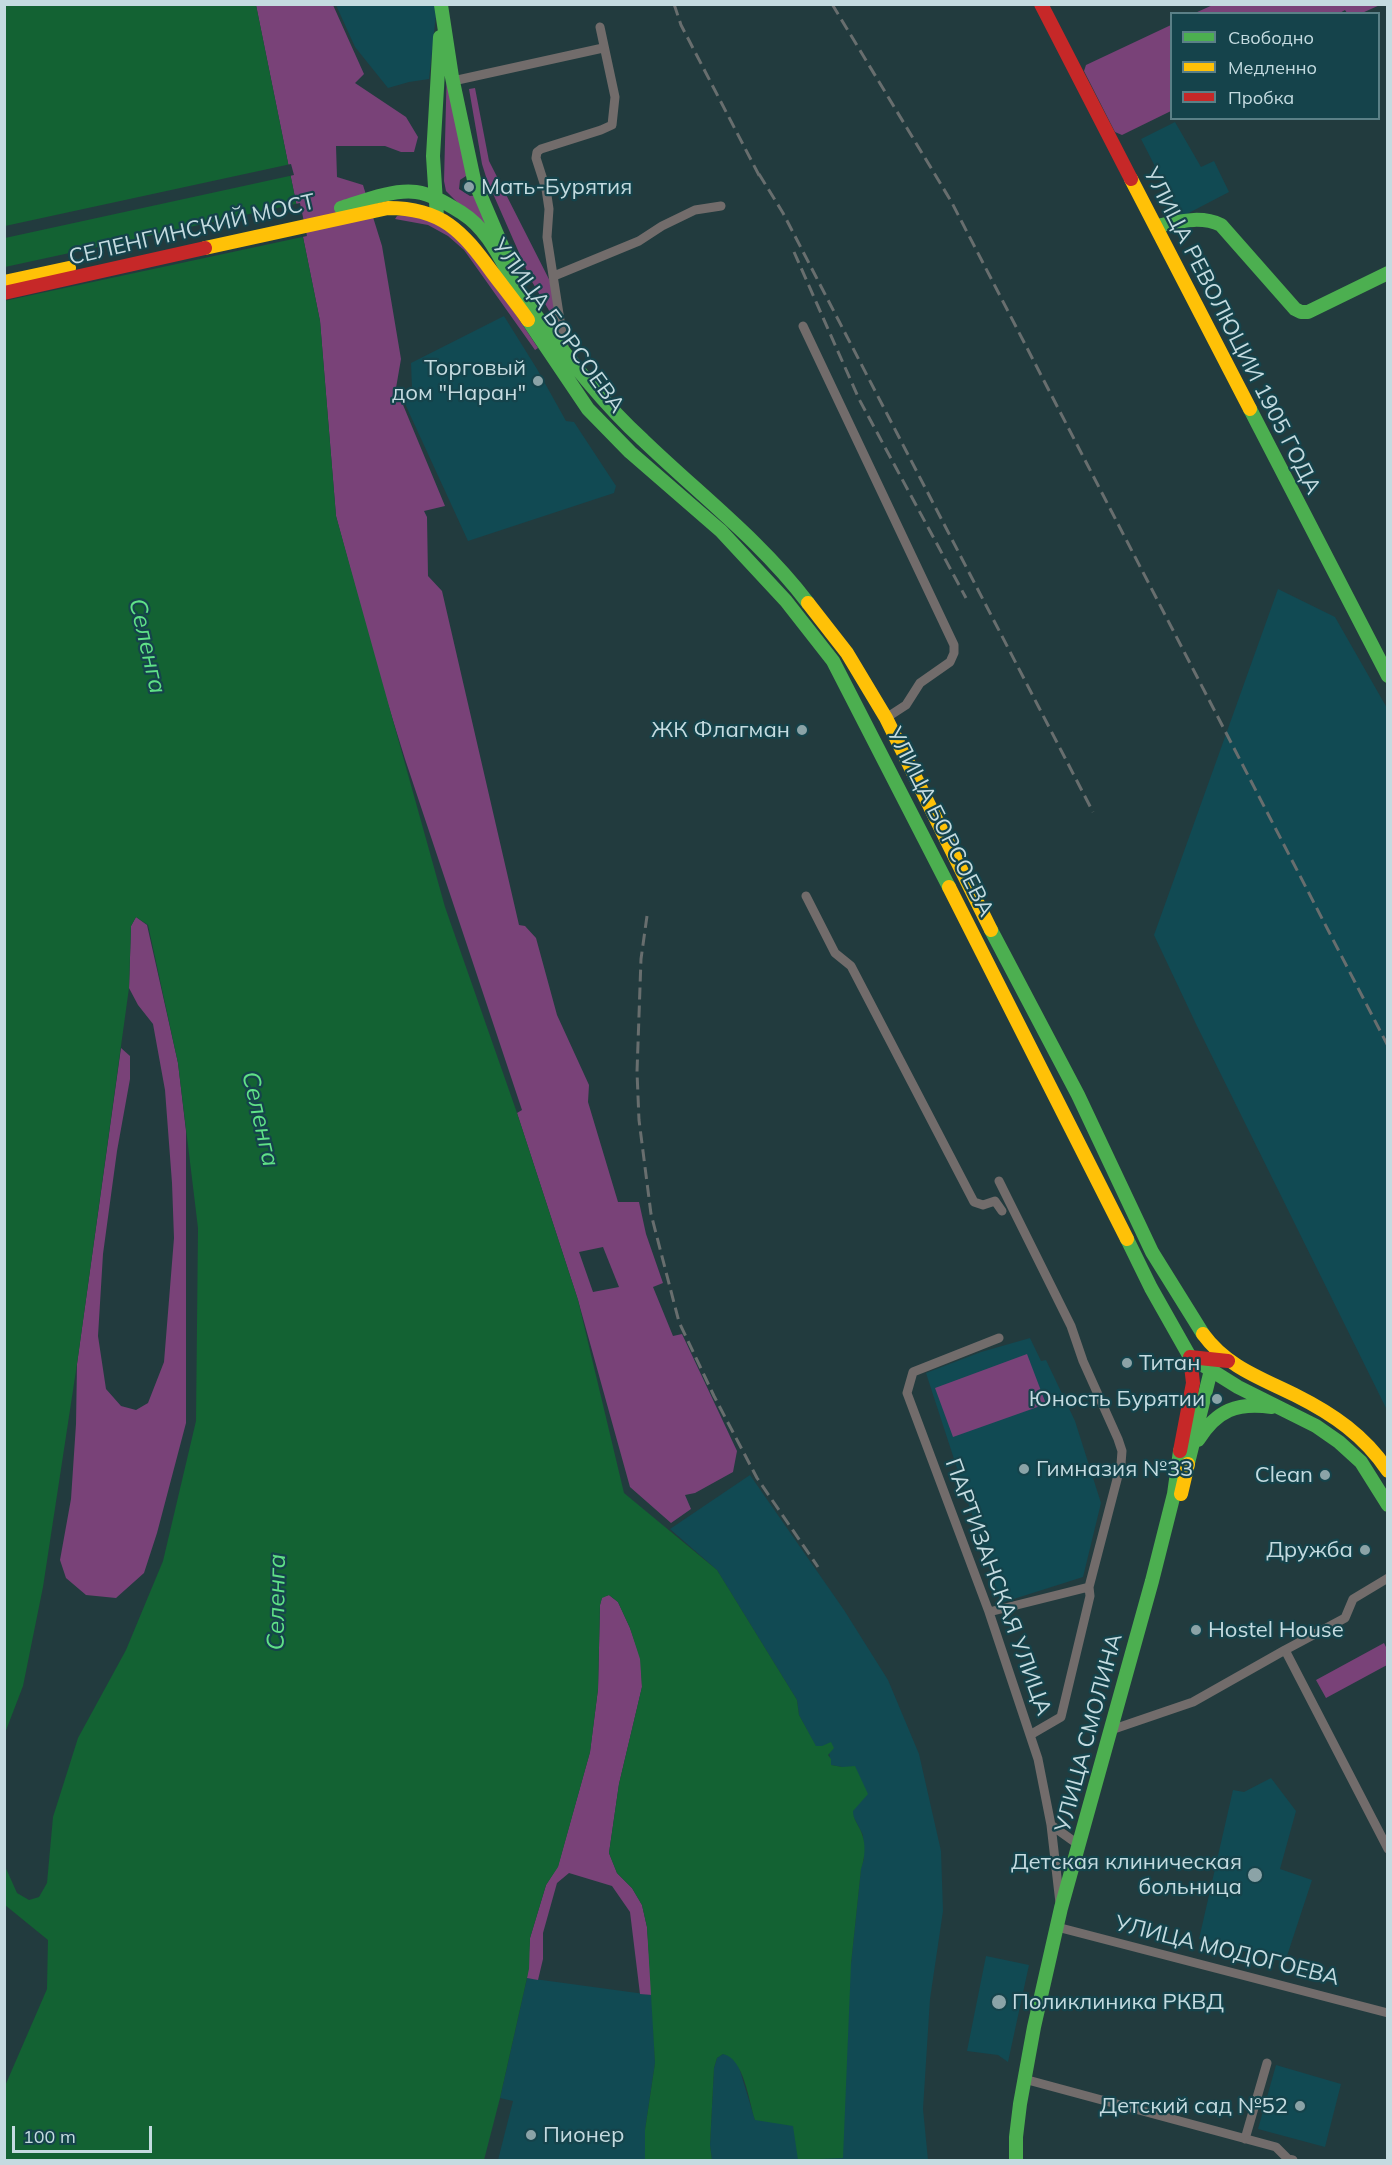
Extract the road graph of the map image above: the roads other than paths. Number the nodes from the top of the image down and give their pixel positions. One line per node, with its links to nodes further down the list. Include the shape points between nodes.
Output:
1 (1041, 4): 12 (main road, УЛИЦА РЕВОЛЮЦИИ 1905 ГОДА)
2 (441, 5): 5 (main road); 6 (main road)
3 (600, 27): 4 (street)
4 (603, 48): 5 (street); 14 (street, via 615,97 612,125 537,152 549,209 547,237)
5 (453, 81): 17 (main road, via 474,180)
6 (434, 182): 7 (main road); 8 (main road)
7 (416, 192): 8 (main road, УЛИЦА БОРСОЕВА); 9 (main road, УЛИЦА БОРСОЕВА)
8 (435, 198): 11 (main road); 17 (main road, УЛИЦА БОРСОЕВА, via 464,214 486,236)
9 (387, 202): 11 (main road, УЛИЦА БОРСОЕВА); 15 (main road, СЕЛЕНГИНСКИЙ МОСТ); 16 (main road, СЕЛЕНГИНСКИЙ МОСТ)
10 (721, 206): 14 (street, via 695,210 639,241)
11 (437, 217): 22 (main road, УЛИЦА БОРСОЕВА, via 457,229 476,250 588,409 630,452 721,531 786,601 834,662)
12 (1156, 226): 13 (main road, via 1213,220 1301,312); 20 (main road, УЛИЦА РЕВОЛЮЦИИ 1905 ГОДА)
13 (1388, 273)
14 (554, 276): 19 (street)
15 (4, 282)
16 (4, 293)
17 (526, 302): 19 (main road, УЛИЦА БОРСОЕВА)
18 (803, 326): 21 (street, via 954,645 950,662 920,683 906,705)
19 (564, 349): 21 (main road, УЛИЦА БОРСОЕВА, via 621,420 730,518 799,591 847,653)
20 (1388, 676)
21 (886, 718): 22 (main road); 26 (main road, УЛИЦА БОРСОЕВА, via 977,904 1078,1095)
22 (868, 727): 27 (main road, УЛИЦА БОРСОЕВА)
23 (806, 896): 25 (street, via 835,953 851,966 974,1202 983,1205 995,1201)
24 (999, 1181): 40 (street, via 1071,1326 1122,1451)
25 (1002, 1211)
26 (1152, 1252): 27 (main road); 28 (main road, УЛИЦА БОРСОЕВА)
27 (1137, 1259): 30 (main road, УЛИЦА БОРСОЕВА)
28 (1196, 1324): 31 (main road, УЛИЦА БОРСОЕВА); 32 (main road)
29 (999, 1338): 41 (street, ПАРТИЗАНСКАЯ УЛИЦА, via 913,1372 907,1393)
30 (1190, 1357): 32 (main road, УЛИЦА БОРСОЕВА); 37 (main road, УЛИЦА СМОЛИНА, via 1193,1383)
31 (1228, 1361): 32 (main road); 36 (main road, УЛИЦА БОРСОЕВА, via 1343,1422 1376,1453)
32 (1210, 1364): 33 (main road, УЛИЦА БОРСОЕВА, via 1238,1388); 34 (main road, УЛИЦА СМОЛИНА)
33 (1276, 1408): 34 (main road, via 1243,1404 1231,1409 1214,1418); 38 (main road, УЛИЦА БОРСОЕВА, via 1316,1426 1339,1442 1361,1462)
34 (1192, 1450): 35 (main road, УЛИЦА СМОЛИНА)
35 (1188, 1464): 37 (main road, УЛИЦА СМОЛИНА); 43 (main road, via 1146,1632)
36 (1388, 1471)
37 (1174, 1494): 43 (main road, УЛИЦА СМОЛИНА)
38 (1388, 1505)
39 (1388, 1578): 42 (street, via 1353,1599 1345,1618)
40 (1089, 1587): 41 (street); 44 (street, via 1061,1717)
41 (989, 1612): 44 (street, ПАРТИЗАНСКАЯ УЛИЦА)
42 (1285, 1650): 43 (street, via 1193,1702); 47 (street)
43 (1115, 1729): 46 (main road, УЛИЦА СМОЛИНА); 49 (main road)
44 (1030, 1735): 45 (street, ПАРТИЗАНСКАЯ УЛИЦА)
45 (1051, 1825): 46 (street); 48 (street, ПАРТИЗАНСКАЯ УЛИЦА)
46 (1079, 1845): 48 (main road, УЛИЦА СМОЛИНА)
47 (1388, 1849)
48 (1061, 1908): 49 (main road, УЛИЦА СМОЛИНА)
49 (1061, 1929): 50 (street, УЛИЦА МОДОГОЕВА); 52 (main road, УЛИЦА СМОЛИНА)
50 (1388, 2013)
51 (1267, 2063): 53 (street)
52 (1027, 2080): 53 (street); 54 (main road, УЛИЦА СМОЛИНА, via 1016,2137); 55 (main road)
53 (1245, 2139): 56 (street, via 1276,2147)
54 (1016, 2160)
55 (1024, 2160)
56 (1293, 2160)

